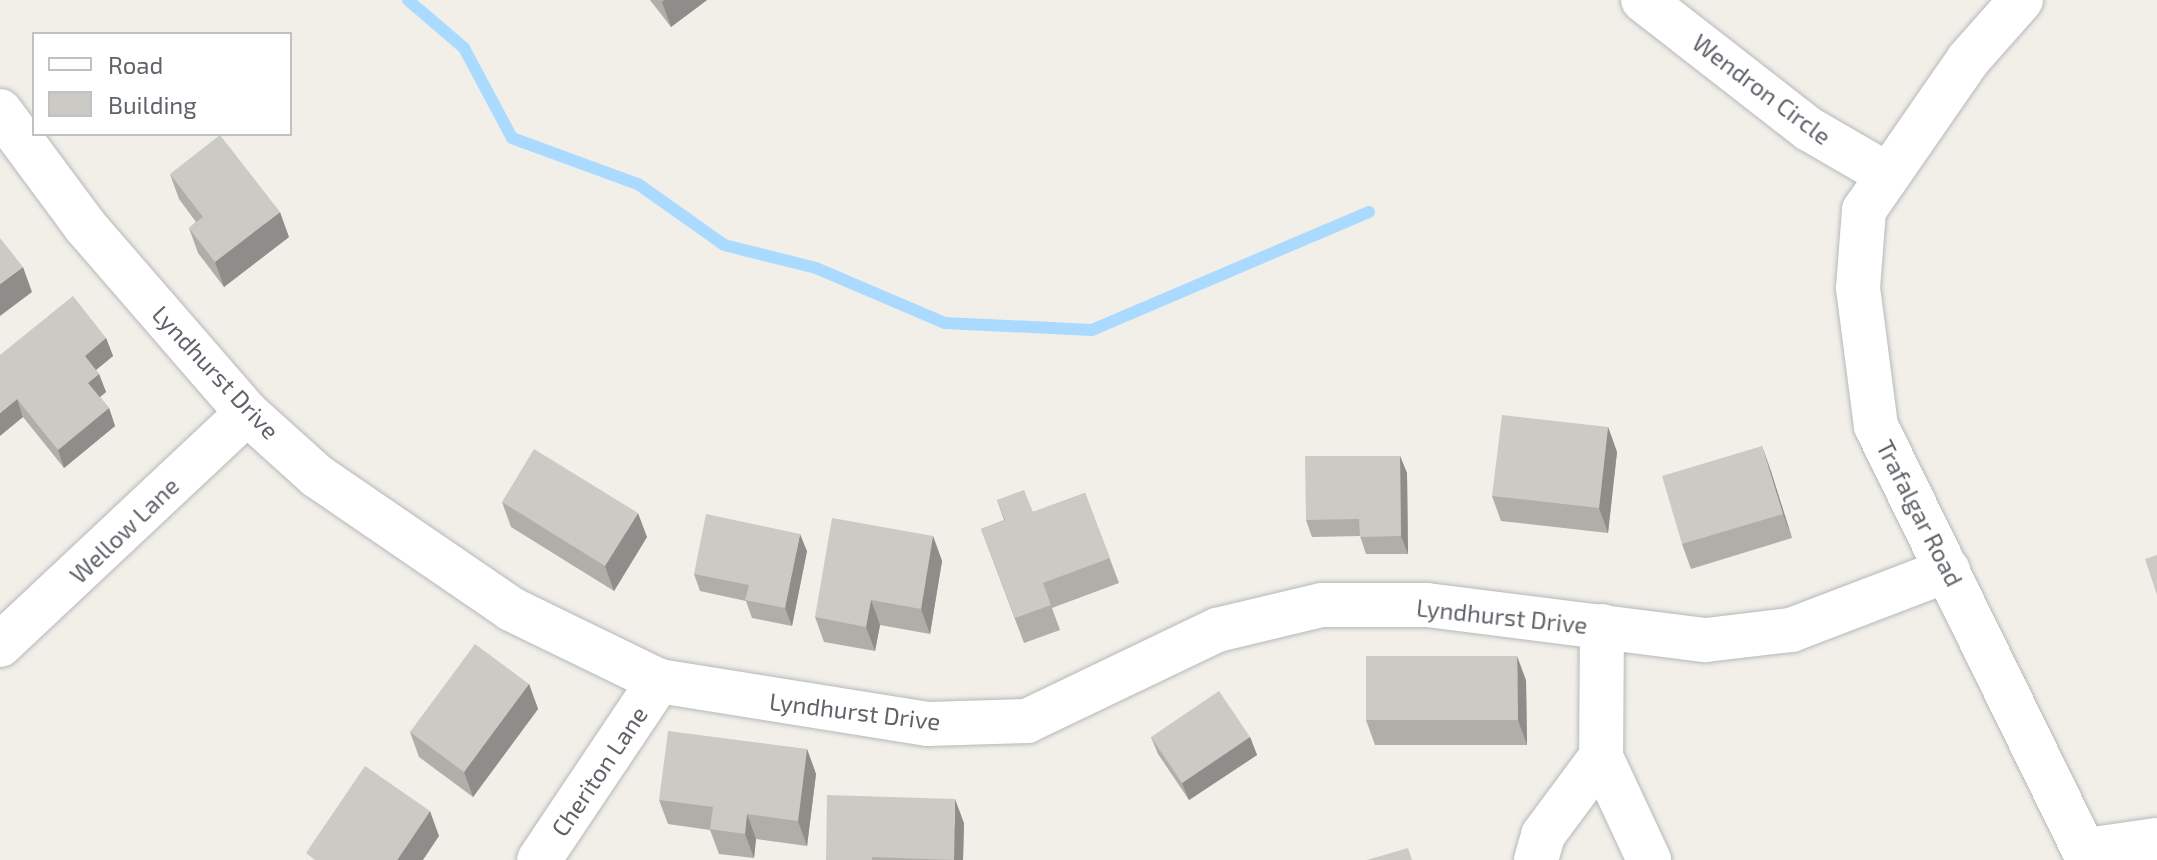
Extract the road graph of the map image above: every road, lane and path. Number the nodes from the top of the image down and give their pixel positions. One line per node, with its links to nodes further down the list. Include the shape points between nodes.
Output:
1 (1643, 0): 4 (street, Wendron Circle, via 1809,129)
2 (2021, 0): 4 (street, Trafalgar Road)
3 (0, 111): 5 (street, Lyndhurst Drive, via 85,226)
4 (1885, 173): 6 (street, Trafalgar Road, via 1864,210 1858,288 1876,426)
5 (247, 413): 8 (street, Wellow Lane); 9 (street, Lyndhurst Drive, via 317,476 511,609)
6 (1948, 570): 7 (street, Lyndhurst Drive, via 1791,630 1706,640); 12 (street, Trafalgar Road)
7 (1602, 626): 9 (street, Lyndhurst Drive, via 1427,605 1322,605 1217,630 1027,721 928,724); 10 (street)
8 (0, 645)
9 (659, 681): 13 (street, Cheriton Lane)
10 (1601, 757): 14 (street, via 1543,835); 15 (street)
11 (2157, 840): 12 (street)
12 (2088, 855)
13 (539, 860)
14 (1536, 860)
15 (1649, 860)

